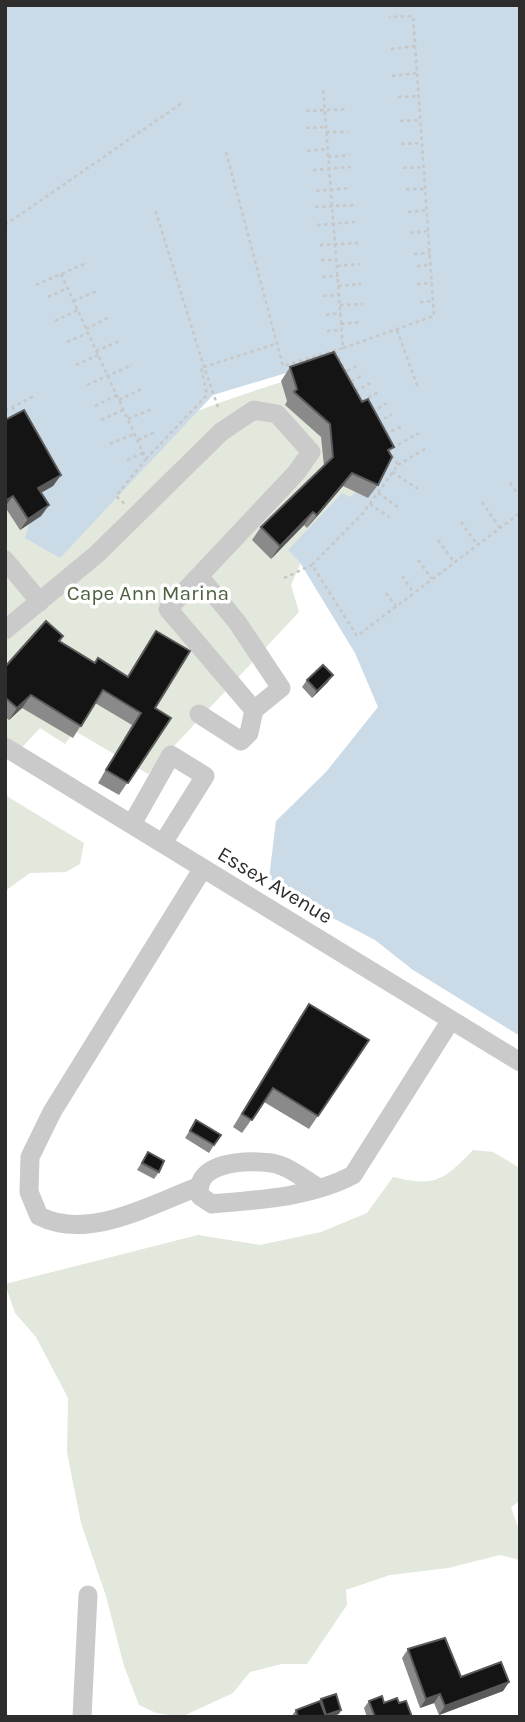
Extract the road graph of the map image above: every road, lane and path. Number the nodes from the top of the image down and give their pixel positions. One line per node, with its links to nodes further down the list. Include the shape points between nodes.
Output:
1 (389, 17): 2 (path, via 413,16)
2 (415, 46): 3 (path); 4 (path)
3 (391, 48)
4 (417, 73): 5 (path); 7 (path)
5 (392, 76)
6 (323, 88): 12 (path)
7 (419, 96): 8 (path); 13 (path)
8 (398, 97)
9 (182, 103): 44 (path)
10 (347, 109): 12 (path)
11 (306, 111): 12 (path)
12 (325, 111): 15 (path)
13 (421, 120): 14 (path); 19 (path)
14 (400, 121)
15 (326, 127): 16 (path); 17 (path)
16 (306, 128)
17 (326, 132): 18 (path); 21 (path)
18 (348, 132)
19 (422, 143): 20 (path); 27 (path)
20 (401, 144)
21 (328, 149): 22 (path); 25 (path)
22 (307, 151)
23 (226, 152): 91 (path)
24 (350, 155): 25 (path)
25 (328, 157): 29 (path)
26 (351, 167): 29 (path)
27 (424, 167): 28 (path); 33 (path)
28 (403, 168)
29 (329, 169): 30 (path); 34 (path)
30 (313, 170)
31 (352, 188): 34 (path)
32 (406, 189): 33 (path)
33 (425, 189): 40 (path)
34 (331, 190): 35 (path); 37 (path)
35 (316, 191)
36 (354, 205): 37 (path)
37 (332, 206): 38 (path); 43 (path)
38 (315, 207)
39 (155, 209): 98 (path)
40 (427, 210): 41 (path); 46 (path)
41 (408, 212)
42 (355, 222): 43 (path)
43 (334, 224): 45 (path); 50 (path)
44 (5, 225)
45 (317, 225)
46 (428, 232): 47 (path); 51 (path)
47 (410, 233)
48 (358, 243): 50 (path)
49 (320, 245): 50 (path)
50 (335, 245): 54 (path)
51 (430, 253): 52 (path); 57 (path)
52 (414, 254)
53 (321, 260): 54 (path)
54 (336, 260): 58 (path)
55 (84, 264): 60 (path)
56 (360, 264): 58 (path)
57 (431, 265): 59 (path); 63 (path)
58 (337, 266): 61 (path)
59 (417, 266)
60 (61, 274): 65 (path); 68 (path)
61 (338, 276): 62 (path); 67 (path)
62 (322, 277)
63 (432, 283): 64 (path); 74 (path)
64 (417, 284)
65 (36, 285)
66 (361, 285): 67 (path)
67 (338, 286): 70 (path)
68 (67, 288): 72 (path); 73 (path)
69 (97, 291): 73 (path)
70 (339, 295): 71 (path); 77 (path)
71 (323, 296)
72 (48, 297)
73 (73, 301): 78 (path)
74 (433, 301): 75 (path); 86 (path, via 434,316)
75 (420, 302)
76 (363, 304): 77 (path)
77 (340, 305): 79 (path)
78 (78, 310): 82 (path); 87 (path)
79 (341, 313): 80 (path); 84 (path)
80 (326, 314)
81 (109, 317): 87 (path)
82 (55, 321)
83 (362, 322): 84 (path)
84 (341, 324): 85 (path)
85 (342, 330): 88 (path); 92 (path)
86 (397, 330): 92 (path); 106 (path)
87 (87, 331): 90 (path); 94 (path)
88 (327, 331)
89 (120, 341): 94 (path)
90 (67, 342)
91 (275, 344): 93 (path, via 282,366); 98 (path)
92 (343, 348): 93 (path)
93 (335, 351): 111 (path)
94 (97, 353): 95 (path); 101 (path)
95 (76, 365)
96 (132, 365): 101 (path)
97 (359, 365): 99 (path)
98 (204, 367): 115 (path); 135 (path, via 207,394)
99 (347, 371)
100 (364, 374): 102 (path)
101 (108, 376): 104 (path); 110 (path)
102 (351, 381)
103 (373, 382): 107 (path)
104 (87, 385)
105 (142, 388): 110 (path)
106 (418, 388)
107 (355, 391)
108 (379, 392): 111 (path)
109 (34, 396): 114 (path)
110 (118, 398): 113 (path); 117 (path)
111 (362, 401): 119 (path)
112 (387, 403): 119 (path)
113 (95, 406)
114 (12, 407): 118 (path); 121 (path)
115 (218, 407)
116 (152, 409): 122 (path)
117 (123, 410): 122 (path); 123 (path)
118 (5, 411)
119 (369, 413): 124 (path)
120 (392, 414): 124 (path)
121 (19, 418)
122 (128, 419): 128 (path)
123 (101, 421)
124 (375, 424): 129 (path)
125 (401, 426): 129 (path)
126 (158, 431): 130 (path)
127 (419, 433): 133 (path)
128 (134, 434): 130 (path); 131 (path)
129 (382, 436): 133 (path)
130 (138, 440): 134 (path)
131 (110, 444)
132 (428, 447): 137 (path)
133 (389, 449): 137 (path)
134 (143, 453): 135 (path); 136 (path)
135 (146, 459): 145 (path, via 116,496)
136 (127, 460)
137 (398, 465): 138 (path)
138 (392, 472): 140 (path); 141 (path)
139 (510, 483): 142 (path)
140 (418, 489)
141 (377, 493): 144 (path); 146 (path)
142 (520, 497)
143 (482, 502): 150 (path)
144 (370, 504): 148 (path); 156 (path)
145 (127, 506)
146 (399, 508)
147 (520, 513): 150 (path)
148 (389, 517)
149 (461, 522): 152 (path)
150 (500, 528): 155 (path)
151 (438, 540): 155 (path)
152 (475, 542)
153 (5, 560): 163 (street)
154 (418, 560): 160 (path)
155 (454, 562): 160 (path)
156 (312, 565): 159 (path); 164 (path, via 356,636)
157 (199, 576): 163 (street, via 311,452 277,414 254,410 221,432 105,546); 166 (street, via 281,688); 166 (street, via 168,609)
158 (401, 576): 162 (path)
159 (284, 578)
160 (432, 579): 162 (path)
161 (386, 593): 164 (path)
162 (414, 593): 164 (path)
163 (40, 601): 165 (street)
164 (396, 606)
165 (5, 630)
166 (254, 710): 167 (street, via 249,733 241,740)
167 (199, 714)
168 (5, 747): 169 (street, Essex Avenue)
169 (132, 824): 170 (street, Essex Avenue); 170 (street, via 171,755 205,776)
170 (163, 844): 171 (street, Essex Avenue)
171 (203, 868): 172 (street, Essex Avenue); 174 (street, via 52,1112 30,1157 29,1192 39,1216 56,1224 103,1224)
172 (451, 1020): 173 (street, Essex Avenue); 175 (street, via 353,1175)
173 (520, 1062)
174 (198, 1187): 175 (street, via 200,1196 212,1205); 175 (street, via 203,1175 217,1166 272,1163)
175 (319, 1188)
176 (88, 1595): 177 (street)
177 (82, 1717)

